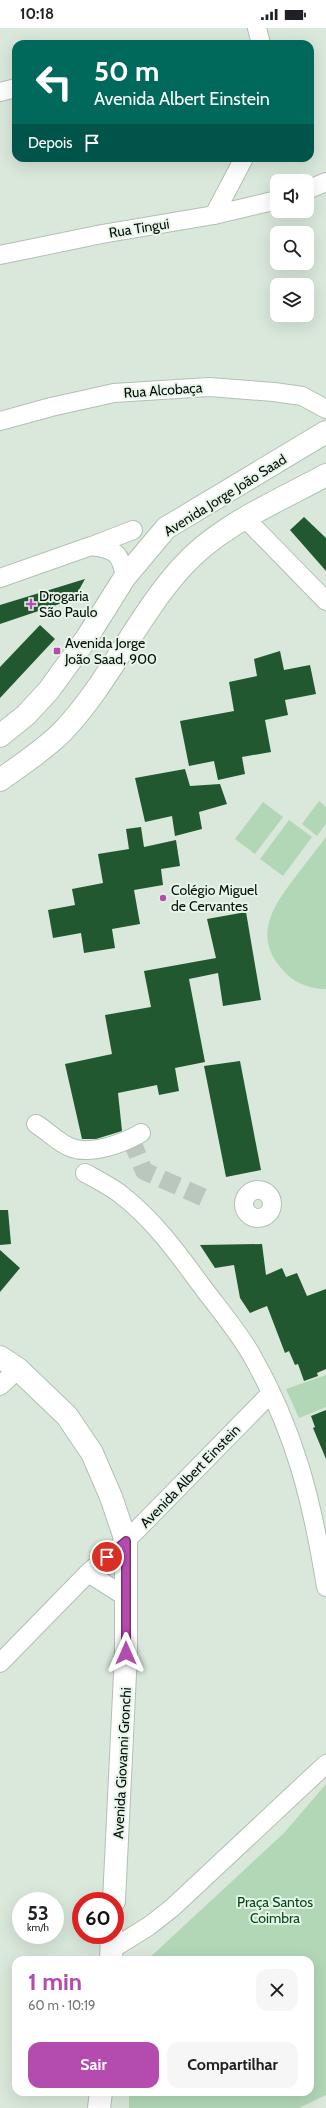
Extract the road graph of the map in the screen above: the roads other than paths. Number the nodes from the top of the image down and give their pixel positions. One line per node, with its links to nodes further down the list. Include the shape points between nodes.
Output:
1 (257, 28): 2 (street)
2 (260, 40)
3 (12, 89): 4 (street)
4 (0, 92)
5 (242, 162): 9 (street)
6 (326, 182): 7 (street)
7 (314, 187)
8 (270, 202): 9 (street, Rua Tingui)
9 (214, 215): 10 (street, Rua Tingui)
10 (0, 255)
11 (326, 409): 12 (street, Rua Alcobaça, via 302,396 209,387 114,394 51,406)
12 (0, 421)
13 (326, 432): 18 (main road, Avenida Jorge João Saad, via 166,528)
14 (326, 475): 15 (main road)
15 (246, 518): 20 (street); 22 (main road, via 207,544 182,567 134,629 109,670 62,732)
16 (132, 530): 17 (street)
17 (91, 546): 18 (street, via 114,551 122,561); 19 (street)
18 (125, 577): 21 (main road, Avenida Jorge João Saad, via 86,639 49,690 26,715)
19 (0, 578)
20 (326, 601)
21 (0, 736)
22 (0, 780)
23 (36, 1124): 24 (street, via 72,1148 84,1150 123,1143)
24 (141, 1133)
25 (85, 1173): 29 (street, via 118,1192 143,1214 173,1247 250,1353)
26 (0, 1357): 27 (main road, Avenida Giovanni Gronchi)
27 (18, 1369): 28 (street); 30 (main road, Avenida Giovanni Gronchi, via 67,1416 92,1453)
28 (0, 1386)
29 (271, 1392): 30 (street, Avenida Albert Einstein); 32 (street, via 304,1475)
30 (126, 1541): 31 (street, Avenida Albert Einstein); 33 (main road, Avenida Giovanni Gronchi)
31 (88, 1573): 33 (street); 34 (street, Avenida Albert Einstein)
32 (326, 1587)
33 (126, 1597): 36 (main road, Avenida Giovanni Gronchi, via 126,1653)
34 (0, 1663)
35 (326, 1764): 37 (street, via 172,1908 149,1926)
36 (114, 1892)
37 (112, 1948)
38 (100, 2096): 39 (main road)
39 (99, 2108)

